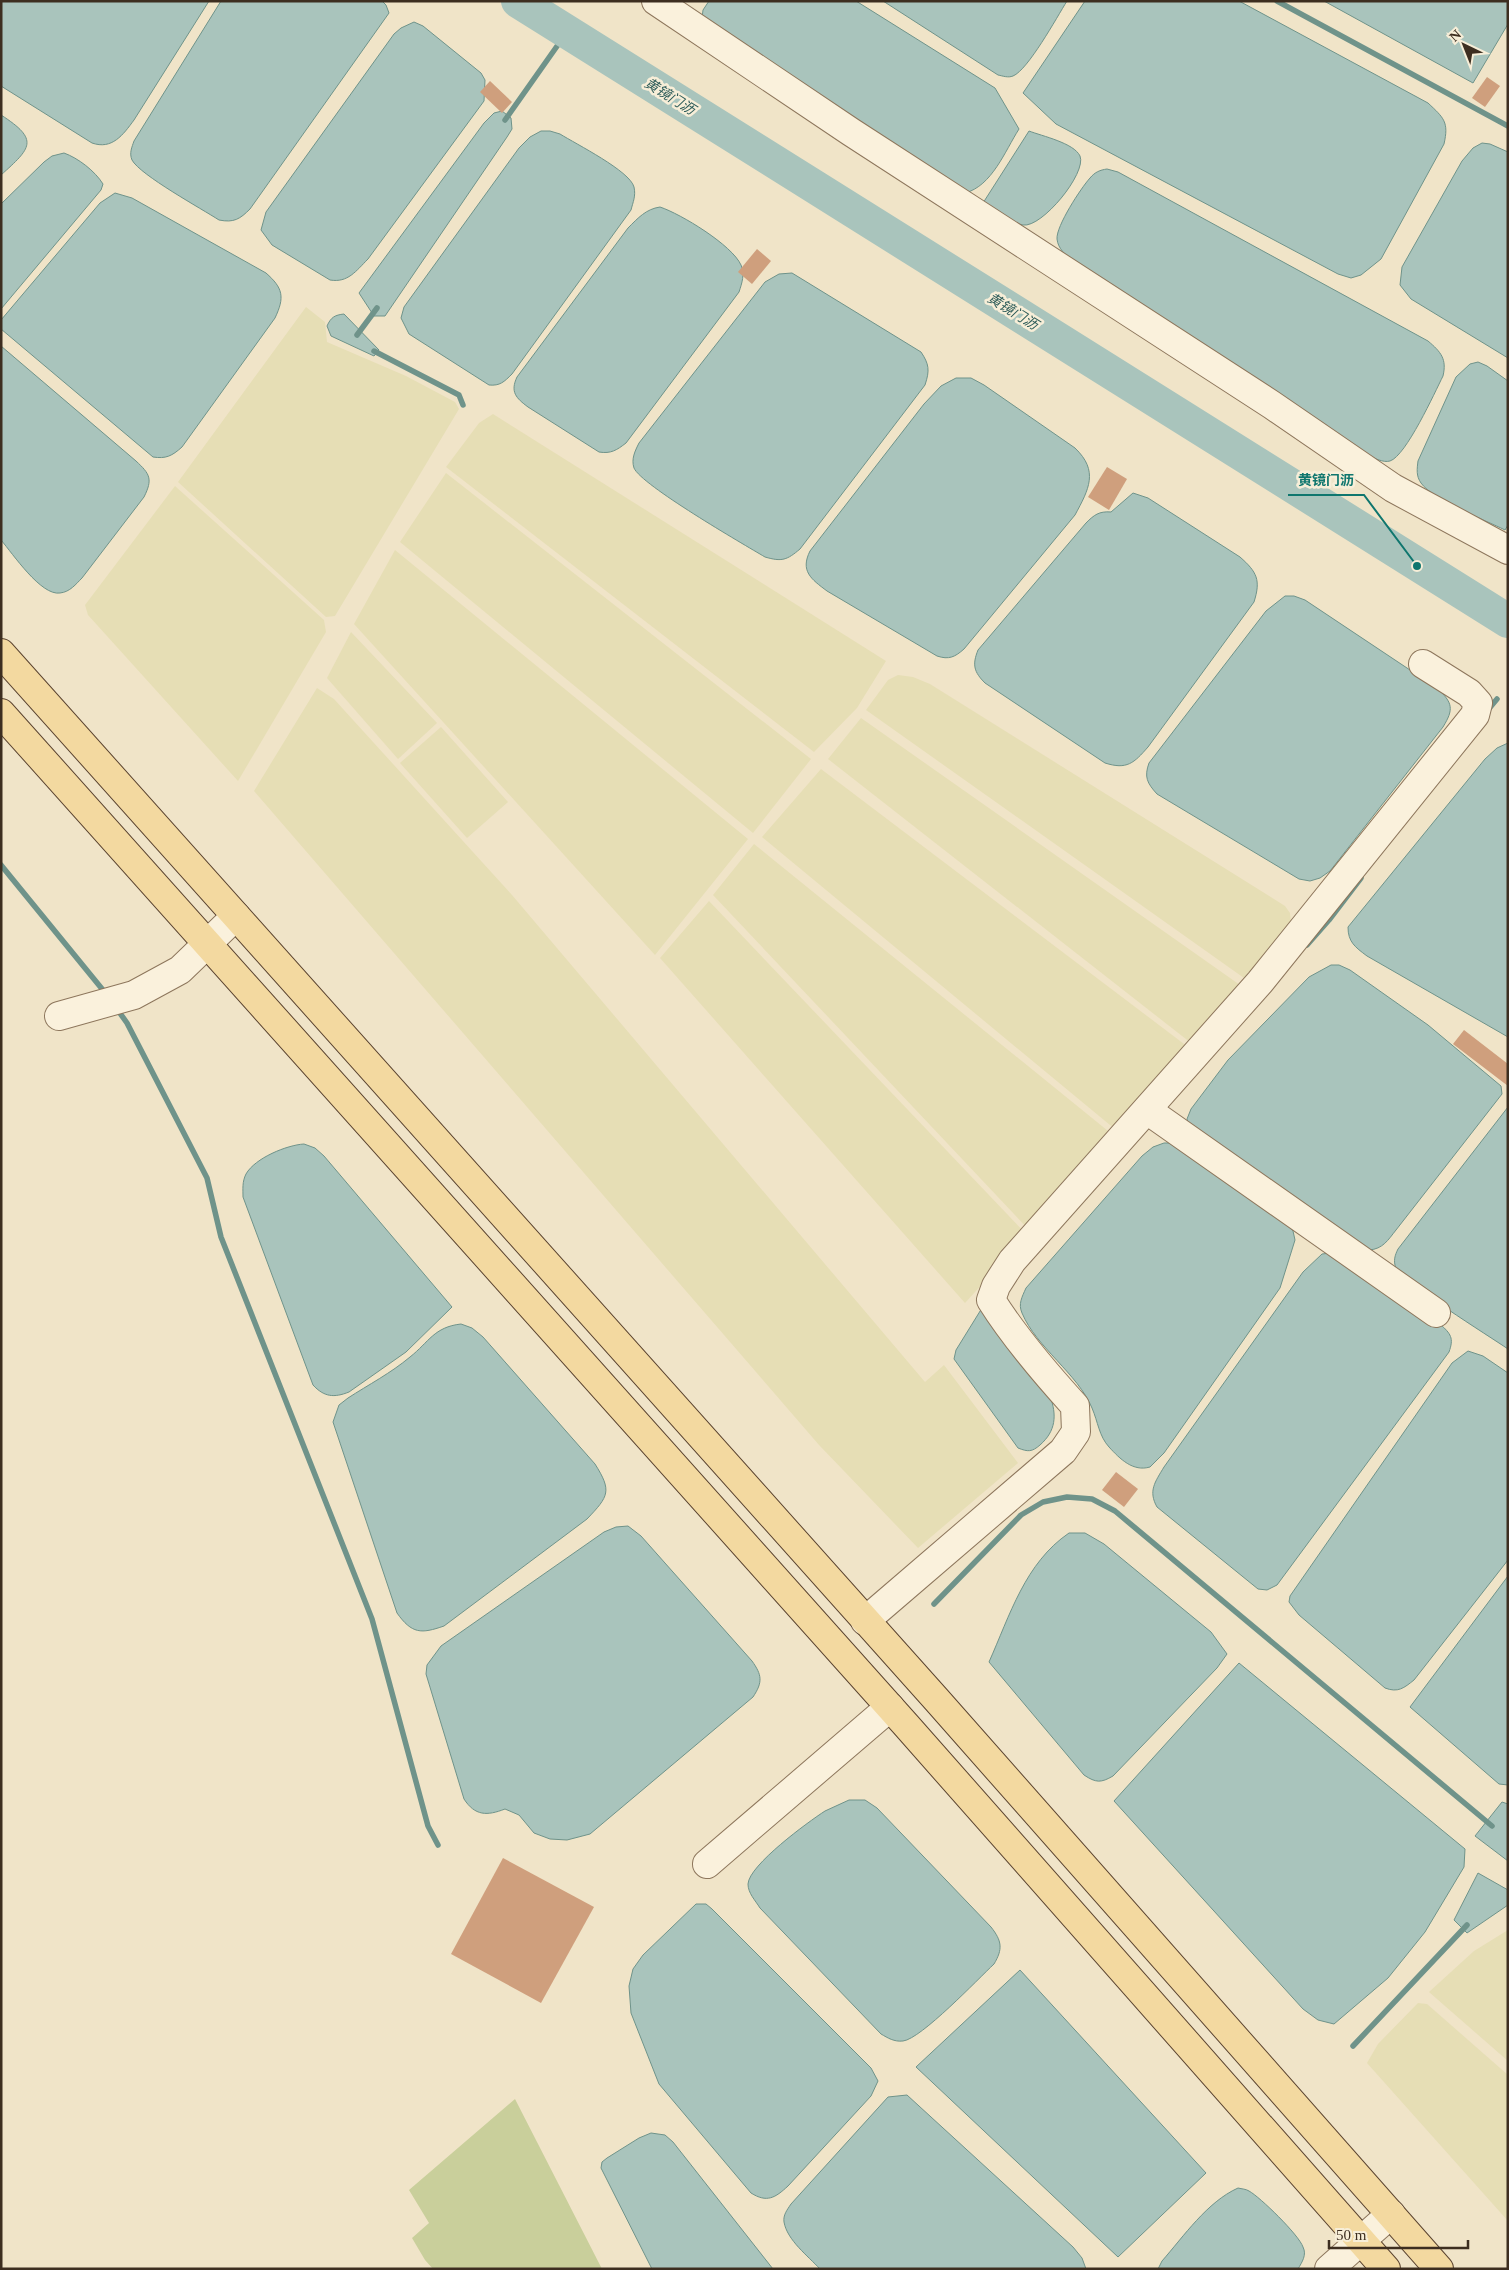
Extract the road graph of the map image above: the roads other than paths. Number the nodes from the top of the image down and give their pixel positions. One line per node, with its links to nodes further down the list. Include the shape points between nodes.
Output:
1 (656, 1): 2 (lane, via 851,132 1272,405 1393,488)
2 (1508, 550)
3 (1, 653): 6 (main road)
4 (1423, 664): 9 (lane, via 1470,692 1478,703 1475,715 1260,982)
5 (1, 713): 7 (main road)
6 (236, 916): 7 (lane); 11 (main road)
7 (208, 945): 8 (lane, via 180,970 134,995); 12 (main road)
8 (59, 1016)
9 (1147, 1110): 10 (lane); 11 (lane, via 1012,1261 991,1300 1050,1379 1076,1406 1076,1432 1063,1451)
10 (1436, 1313)
11 (865, 1621): 14 (main road)
12 (890, 1708): 13 (lane); 15 (main road)
13 (707, 1864)
14 (1391, 2214): 15 (lane); 18 (main road)
15 (1361, 2240): 16 (lane); 17 (main road)
16 (1329, 2269)
17 (1386, 2269)
18 (1439, 2269)

